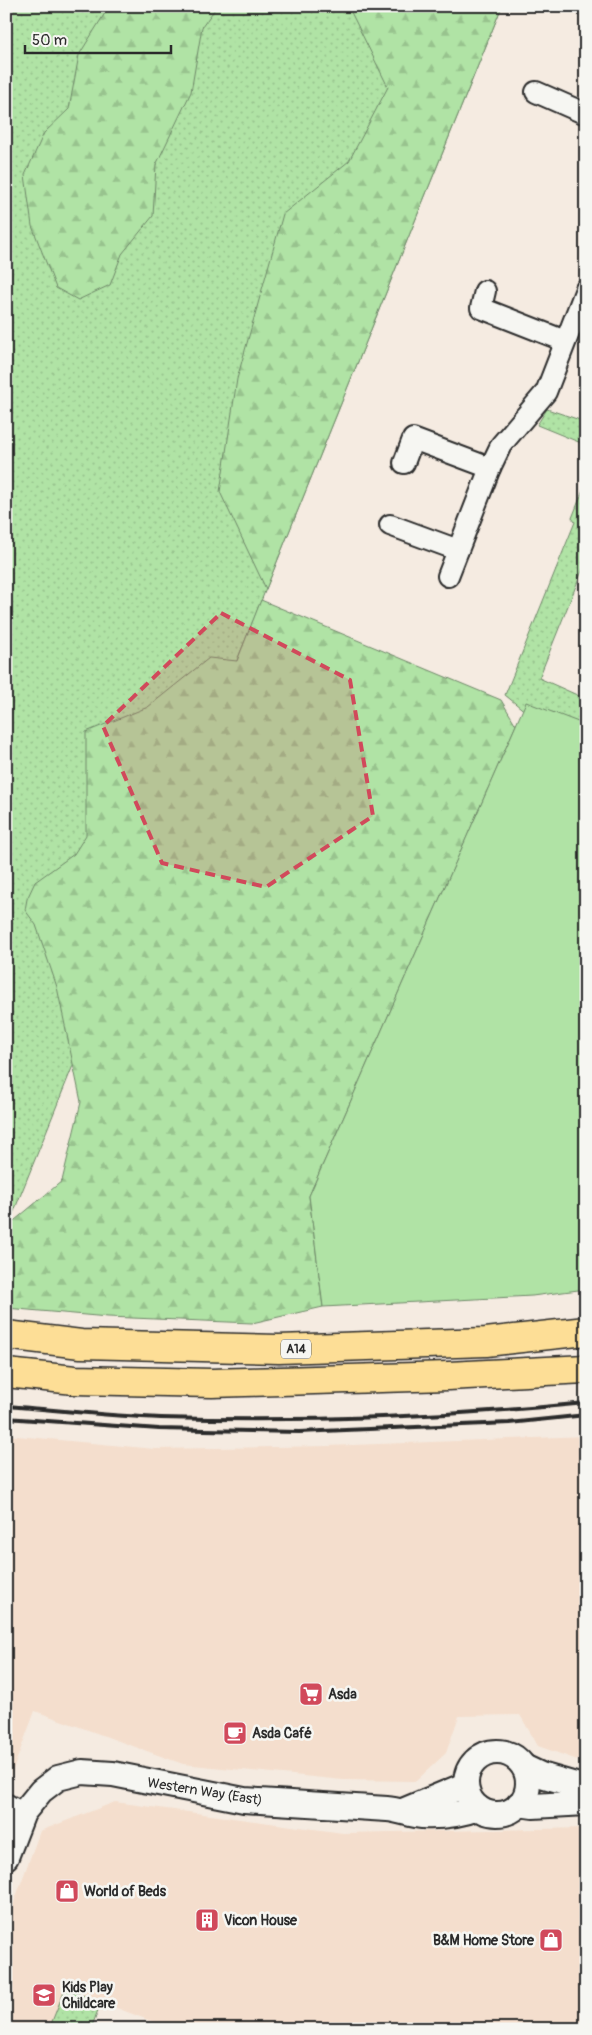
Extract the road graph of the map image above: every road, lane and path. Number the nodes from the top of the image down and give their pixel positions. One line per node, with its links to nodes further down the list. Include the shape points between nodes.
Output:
1 (536, 92): 2 (street)
2 (586, 114)
3 (586, 289): 5 (street)
4 (485, 292): 5 (street, via 481,308)
5 (566, 341): 7 (street, via 546,392 501,445)
6 (404, 463): 7 (street, via 413,440)
7 (490, 468): 9 (street)
8 (390, 524): 9 (street)
9 (458, 550): 10 (street)
10 (448, 576)
11 (586, 1330): 12 (highway, A14, via 486,1342 279,1349 81,1344)
12 (6, 1336)
13 (586, 1369): 14 (highway, via 212,1384 75,1380)
14 (6, 1373)
15 (524, 1767): 16 (street, via 511,1755 489,1752 471,1764); 17 (street); 19 (street, via 528,1786)
16 (465, 1785): 20 (street); 22 (street, Western Way (East))
17 (586, 1788)
18 (586, 1803): 19 (street)
19 (520, 1804): 20 (street, via 501,1814 491,1814)
20 (478, 1808): 22 (street, Western Way (East), via 459,1815 421,1816)
21 (15, 1809): 22 (street, Western Way (East), via 58,1778 82,1772 113,1774 244,1800); 23 (street, Western Way (East))
22 (404, 1811)
23 (6, 1857)

